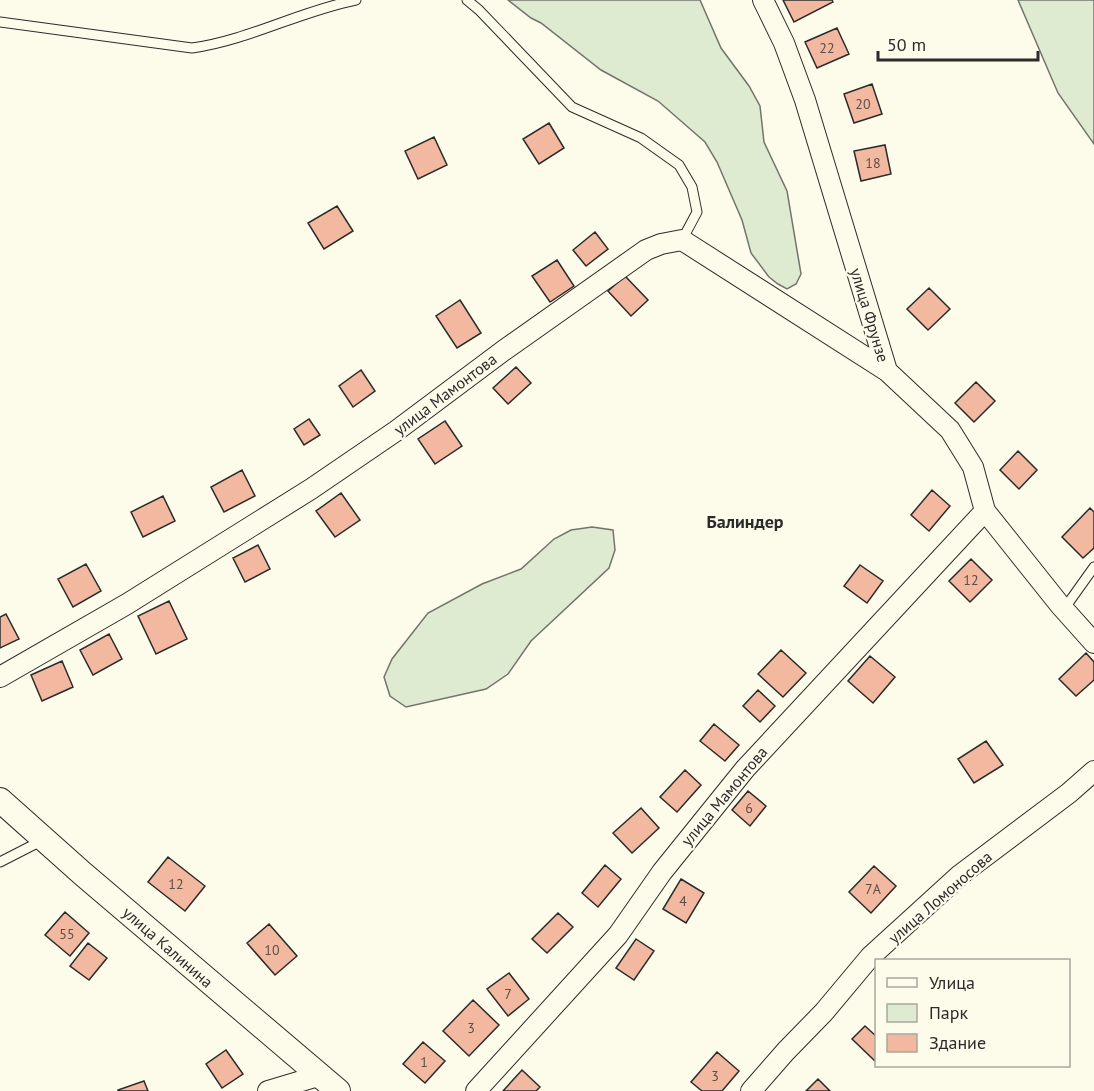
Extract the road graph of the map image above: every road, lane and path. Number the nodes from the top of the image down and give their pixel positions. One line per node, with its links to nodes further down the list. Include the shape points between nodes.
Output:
1 (356, 0): 4 (lane, via 218,45 192,48)
2 (467, 0): 5 (lane, via 572,106 641,138 679,165 692,187 697,212)
3 (763, 0): 6 (street, улица Фрунзе, via 805,100)
4 (0, 22)
5 (682, 240): 6 (street); 11 (street, улица Мамонтова, via 646,250 311,489 127,604)
6 (887, 371): 7 (street, улица Фрунзе, via 950,430 974,467)
7 (985, 511): 9 (street, улица Фрунзе); 19 (street, улица Мамонтова, via 744,769 662,872 618,935)
8 (1094, 567): 9 (lane)
9 (1064, 609): 10 (street, улица Фрунзе)
10 (1094, 643)
11 (0, 677)
12 (1094, 771): 20 (street, улица Ломоносова, via 960,875 870,957)
13 (0, 800): 14 (street, улица Калинина)
14 (44, 840): 15 (lane); 16 (street, улица Калинина)
15 (0, 862)
16 (318, 1076): 17 (street); 18 (street, улица Калинина)
17 (268, 1091)
18 (338, 1091)
19 (476, 1091)
20 (751, 1091)

